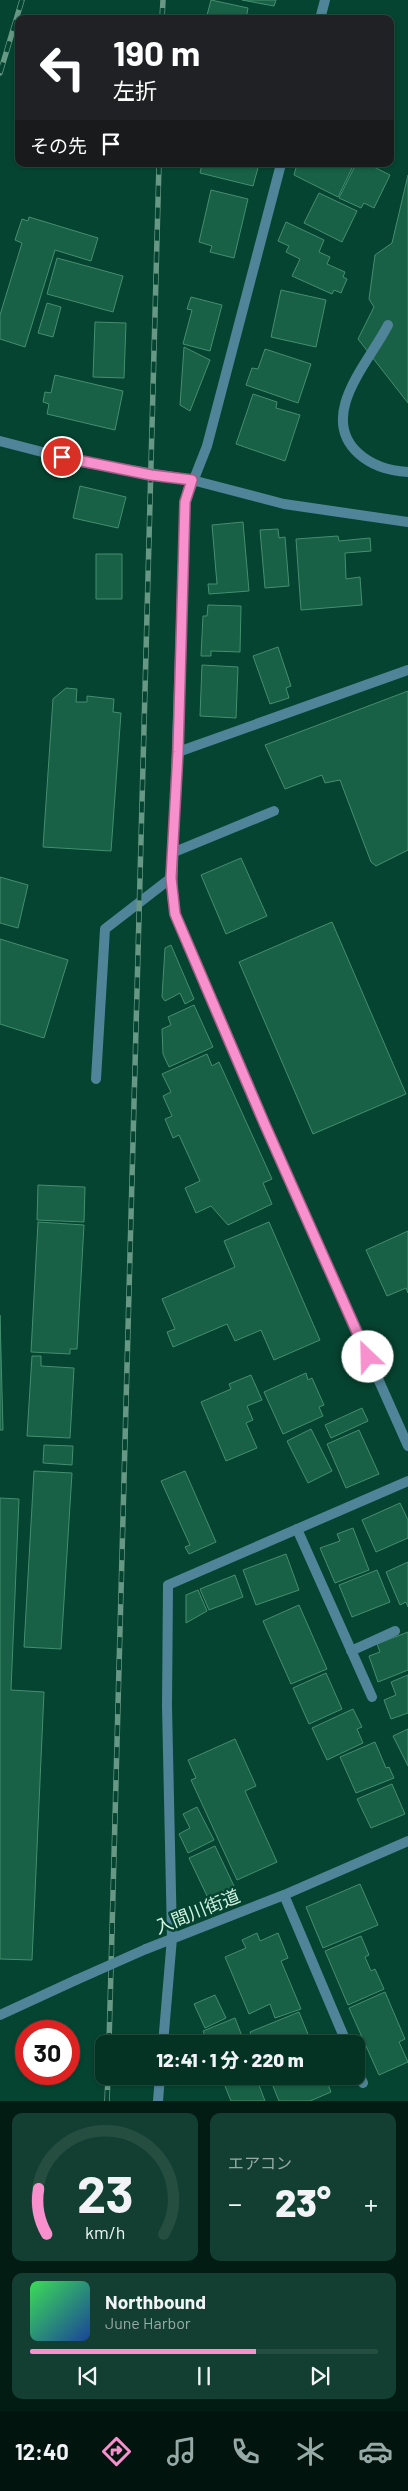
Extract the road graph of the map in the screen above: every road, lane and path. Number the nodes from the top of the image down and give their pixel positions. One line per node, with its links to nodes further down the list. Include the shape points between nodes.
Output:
1 (325, 0): 2 (street)
2 (321, 15)
3 (281, 167): 7 (street, via 206,446)
4 (388, 325): 6 (street, via 356,375 346,398 343,419 350,445 368,462)
5 (0, 441): 7 (street, via 81,462)
6 (408, 472)
7 (192, 480): 8 (street, via 284,504); 10 (street, via 185,502)
8 (408, 522)
9 (408, 670): 10 (street)
10 (178, 752): 12 (street)
11 (274, 811): 12 (street)
12 (172, 853): 13 (street)
13 (171, 878): 14 (street, via 105,929); 15 (street, via 175,914)
14 (96, 1079)
15 (408, 1446)
16 (408, 1481): 17 (street)
17 (297, 1529): 19 (street); 23 (street, via 168,1585)
18 (395, 1631): 19 (street)
19 (351, 1651): 20 (street)
20 (372, 1697)
21 (408, 1842): 22 (street, 入間川街道)
22 (284, 1895): 23 (street, 入間川街道); 26 (street)
23 (172, 1938): 24 (street, 入間川街道, bridge); 25 (street)
24 (0, 2015)
25 (164, 2035)
26 (342, 2035)
27 (159, 2085): 28 (street)
28 (158, 2101)

